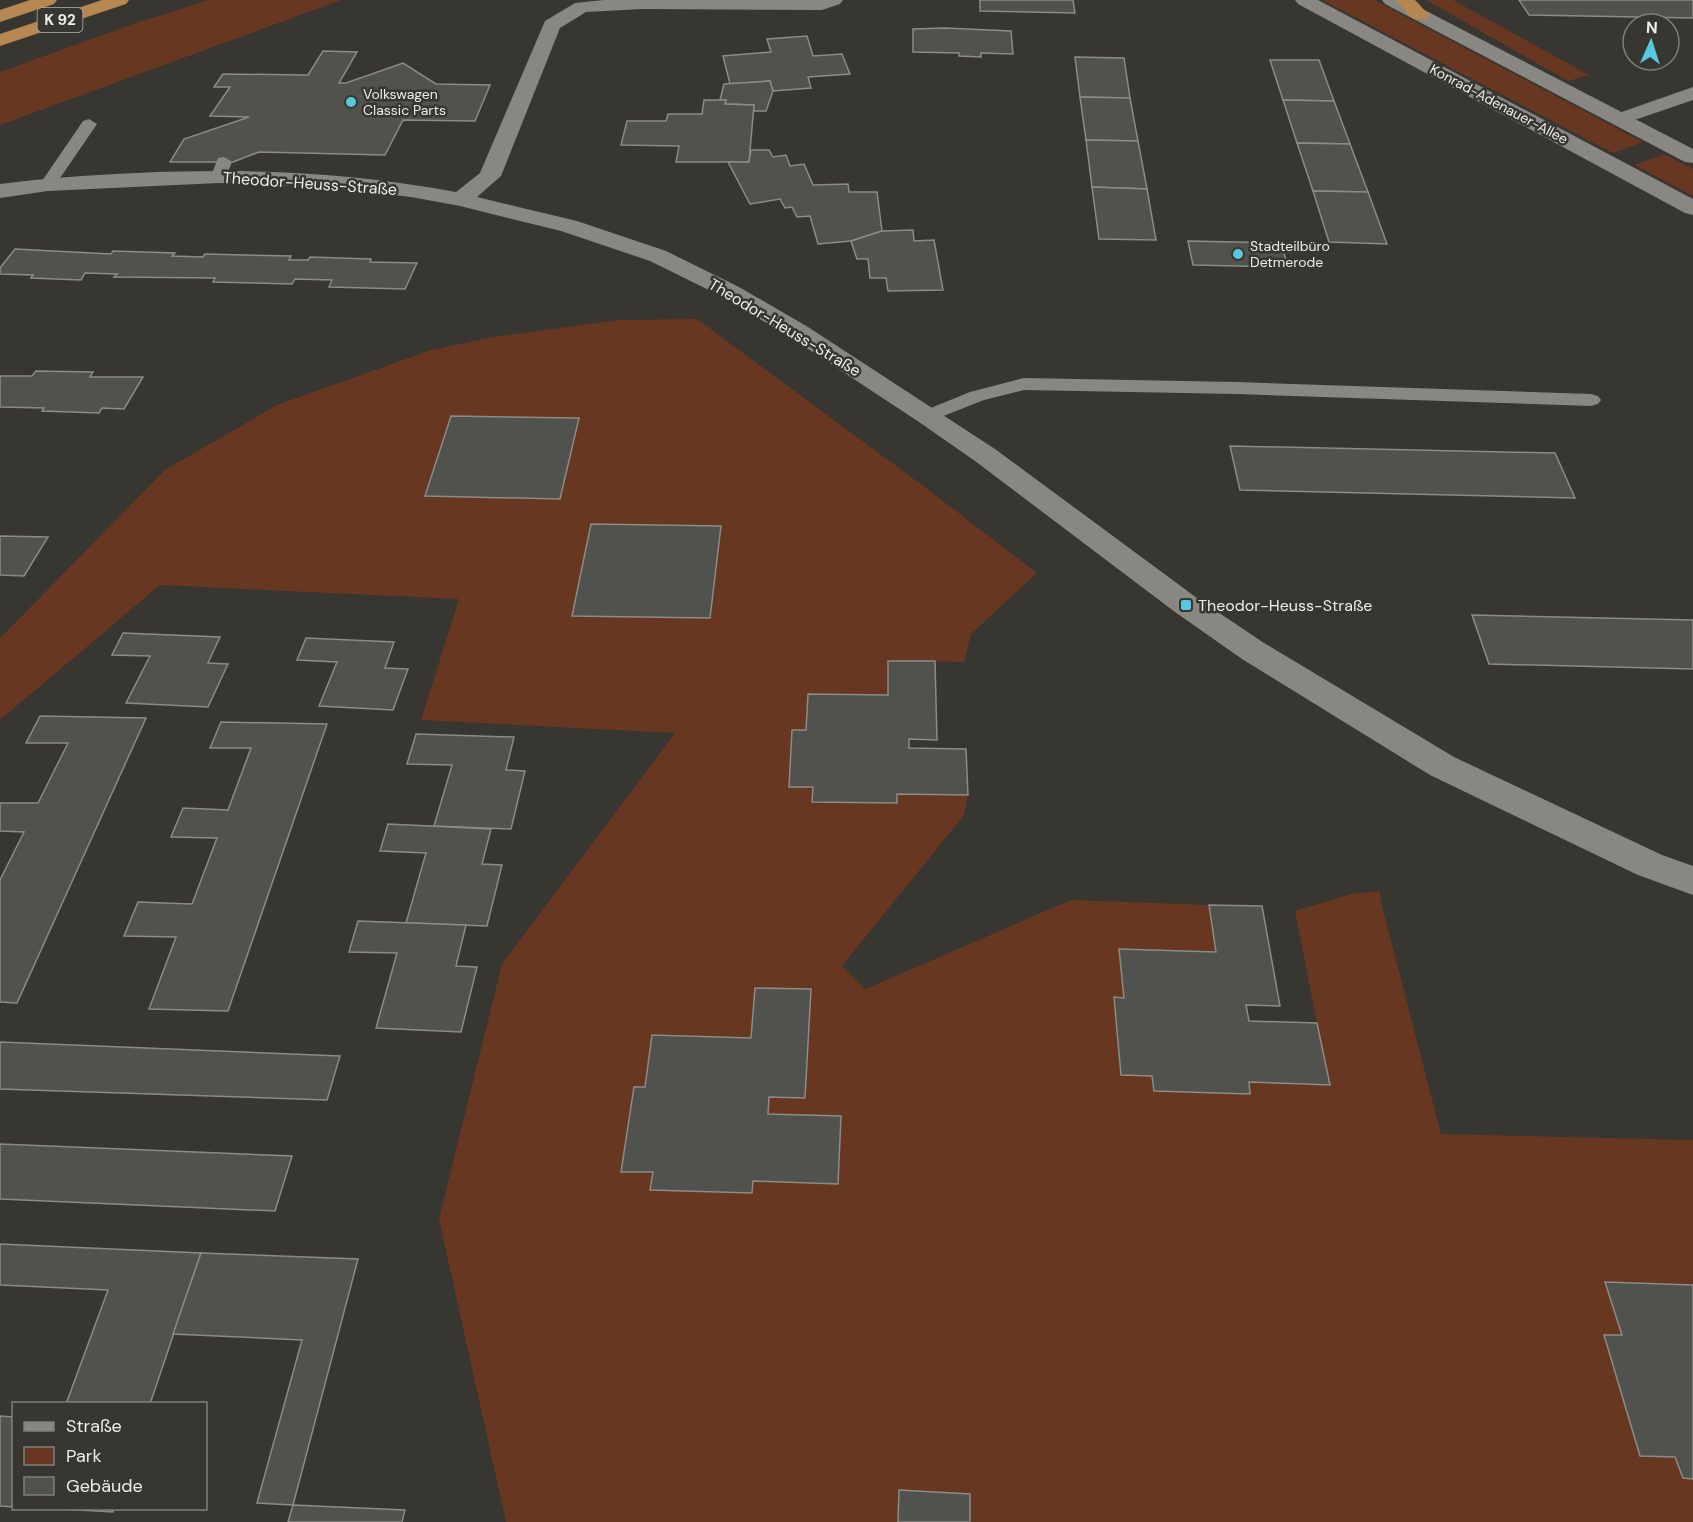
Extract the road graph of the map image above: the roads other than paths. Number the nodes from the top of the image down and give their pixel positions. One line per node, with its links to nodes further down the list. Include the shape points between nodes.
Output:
1 (48, 0): 8 (highway, K 92)
2 (120, 0): 10 (highway, K 92)
3 (834, 0): 7 (street, via 822,4)
4 (1304, 0): 18 (street, Konrad-Adenauer-Allee)
5 (1391, 0): 9 (street)
6 (1405, 0): 9 (highway)
7 (786, 2): 17 (street, via 582,7 552,25 490,176)
8 (0, 15)
9 (1420, 15): 12 (street)
10 (0, 40)
11 (1693, 93): 12 (street)
12 (1620, 119): 14 (street)
13 (89, 124): 15 (lane)
14 (1693, 157)
15 (48, 184): 16 (street, Theodor-Heuss-Straße); 17 (street, Theodor-Heuss-Straße, via 222,169)
16 (0, 191)
17 (460, 199): 20 (street, Theodor-Heuss-Straße, via 569,226 658,256 799,332)
18 (1693, 208)
19 (1591, 400): 20 (lane, via 1024,384 977,396)
20 (928, 416): 21 (street, Theodor-Heuss-Straße, via 1186,605 1341,705 1442,766 1650,865)
21 (1693, 881)

